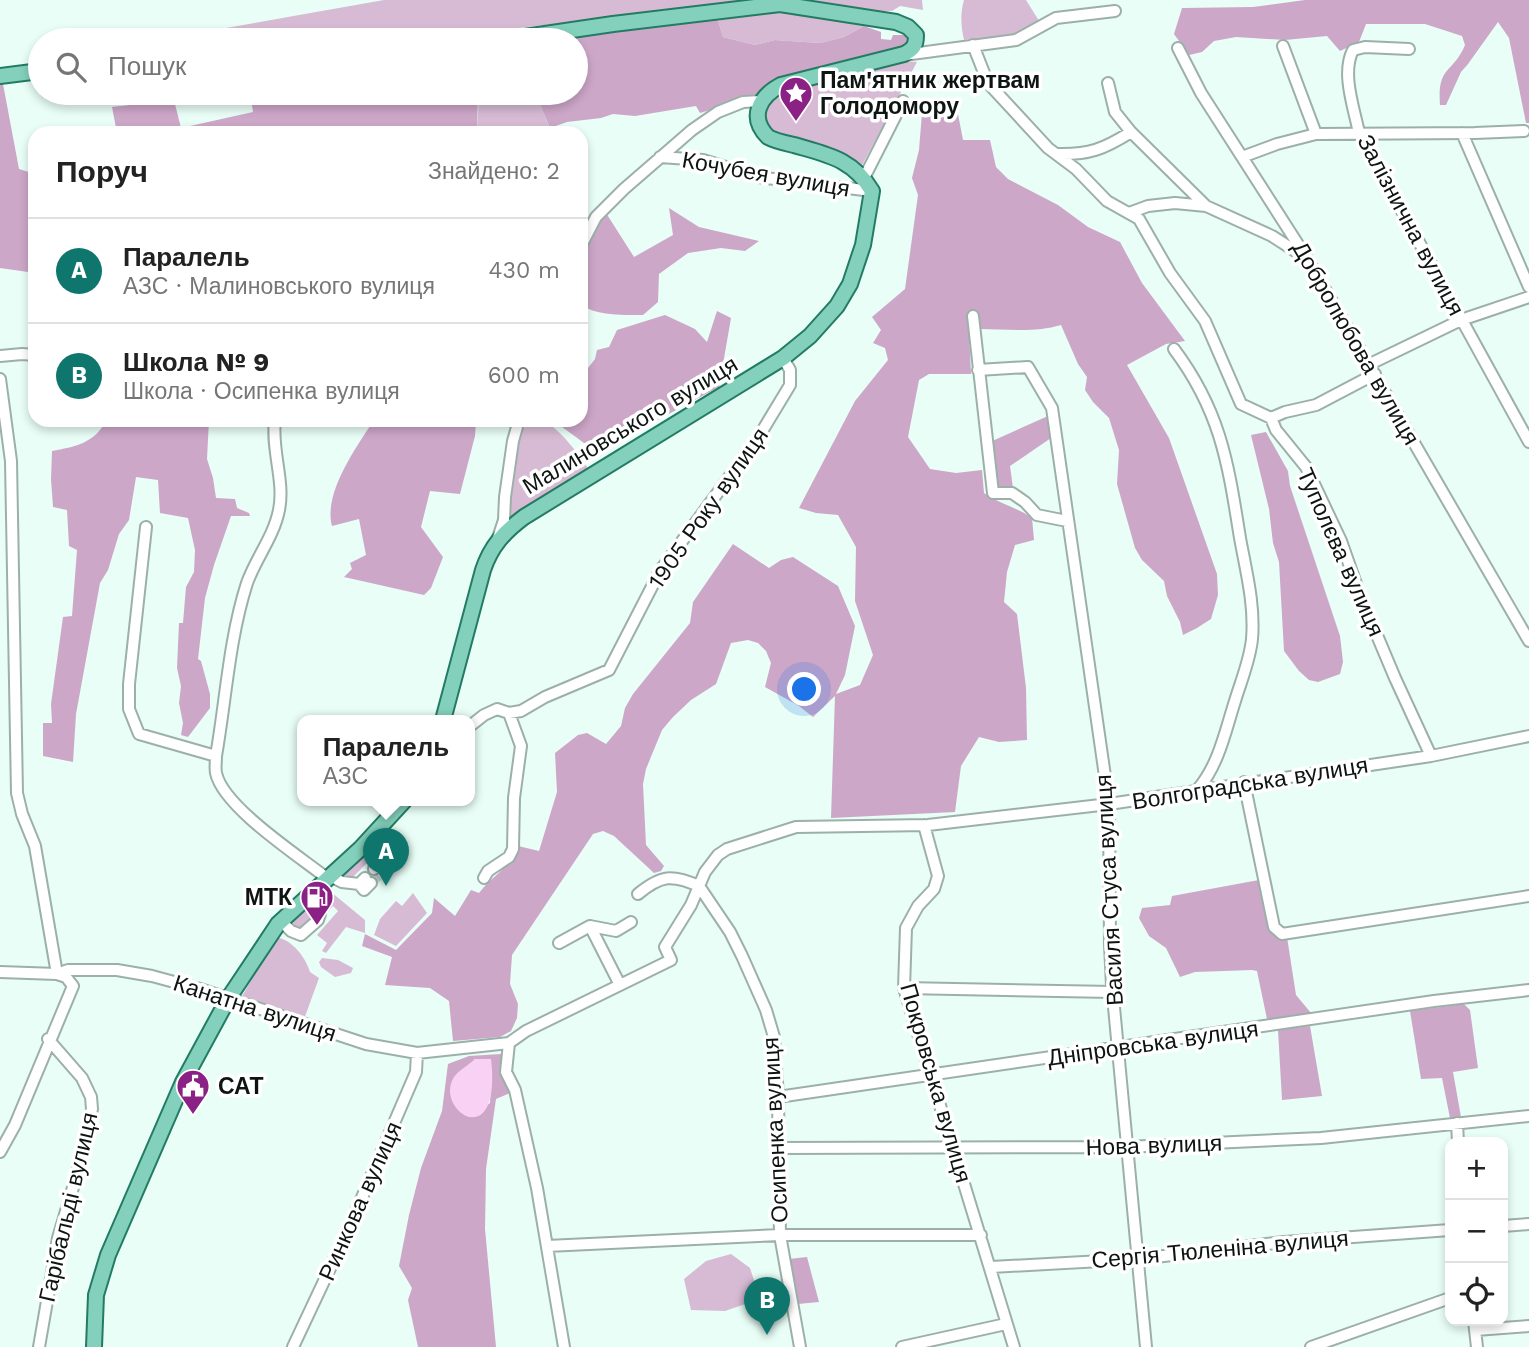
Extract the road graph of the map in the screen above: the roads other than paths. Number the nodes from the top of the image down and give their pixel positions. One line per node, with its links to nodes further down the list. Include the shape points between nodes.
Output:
1 (1115, 11): 3 (street, via 1056,18 1016,40)
2 (586, 28): 7 (main road, via 779,4 908,27 916,35 916,44)
3 (973, 45): 7 (street); 18 (street, Туполєва вулиця, via 988,83)
4 (1283, 46): 16 (street)
5 (1178, 48): 20 (street, Добролюбова вулиця)
6 (1409, 49): 15 (street, Залізнична вулиця, via 1353,50 1348,60)
7 (894, 57): 11 (main road, via 781,85)
8 (28, 72): 9 (main road)
9 (0, 76)
10 (1108, 83): 14 (street, via 1115,113)
11 (761, 101): 19 (street, Кочубея вулиця, via 718,112); 21 (main road, via 758,121 768,137 849,164)
12 (903, 101): 21 (street)
13 (1524, 131): 17 (street)
14 (1130, 132): 18 (street, via 1094,152); 22 (street)
15 (1359, 133): 16 (street); 17 (street); 29 (street, Залізнична вулиця)
16 (1316, 134): 20 (street)
17 (1462, 134): 26 (street)
18 (1057, 154): 23 (street, Туполєва вулиця, via 1107,201)
19 (660, 157): 21 (street, Кочубея вулиця, via 703,160 758,177); 24 (street, Кочубея вулиця, via 596,217)
20 (1242, 157): 25 (street, Добролюбова вулиця)
21 (868, 185): 33 (main road, Малиновського вулиця, via 863,245 850,284 824,322)
22 (1206, 206): 23 (street, via 1175,203); 25 (street, via 1272,236)
23 (1129, 213): 37 (street, Туполєва вулиця, via 1139,219 1205,321 1241,404)
24 (588, 232)
25 (1308, 260): 34 (street, Добролюбова вулиця)
26 (1529, 287)
27 (1529, 298): 29 (street)
28 (973, 316): 35 (street)
29 (1461, 320): 34 (street); 40 (street, Залізнична вулиця)
30 (1174, 349): 52 (street, via 1219,429 1251,598 1252,639 1247,660 1223,742 1208,778)
31 (28, 354): 32 (street)
32 (0, 356)
33 (783, 358): 43 (main road, Малиновського вулиця, via 524,517); 45 (street, 1905 Року вулиця, via 790,370 790,386 758,438 660,571 609,670)
34 (1372, 369): 37 (street, via 1316,405); 44 (street, Добролюбова вулиця)
35 (978, 370): 41 (street, via 993,493 1012,494 1037,515); 41 (street, Василя Стуса вулиця, via 1028,366 1047,395)
36 (0, 379): 71 (street, via 11,461 17,793 35,846)
37 (1271, 418): 50 (street, Туполєва вулиця, via 1306,467 1326,509)
38 (275, 427): 49 (street, via 279,510 237,620)
39 (517, 427): 43 (street)
40 (1529, 442)
41 (1067, 521): 53 (street, Василя Стуса вулиця)
42 (146, 527): 49 (street, via 129,709 139,734)
43 (497, 541): 46 (main road, Малиновського вулиця, via 483,570)
44 (1529, 641)
45 (509, 713): 47 (street, 1905 Року вулиця, via 497,709); 59 (street, via 521,746 513,849 509,858)
46 (444, 715)
47 (475, 722)
48 (1529, 736): 50 (street, Волгоградська вулиця)
49 (216, 756): 58 (street, via 216,774 234,803)
50 (1431, 756): 51 (street, Волгоградська вулиця)
51 (1244, 782): 52 (street, Волгоградська вулиця); 64 (street, via 1274,927 1282,934)
52 (1198, 789): 53 (street, Волгоградська вулиця)
53 (1109, 804): 55 (street, Волгоградська вулиця); 76 (street, Василя Стуса вулиця)
54 (400, 806): 56 (main road)
55 (924, 825): 61 (street, Волгоградська вулиця, via 796,827 727,849 705,872); 74 (street, Покровська вулиця, via 938,876 906,928)
56 (368, 842): 57 (street); 58 (main road)
57 (377, 867)
58 (329, 877): 60 (street); 62 (main road)
59 (484, 878)
60 (365, 882)
61 (699, 886): 63 (street, via 678,877 654,881); 72 (street, Канатна вулиця, via 665,947 671,960); 83 (street, Осипенка вулиця, via 730,932 766,1010 774,1037)
62 (311, 893): 65 (main road); 65 (street, via 320,914 309,928 296,934)
63 (638, 894)
64 (1529, 897)
65 (281, 921): 77 (main road)
66 (631, 922): 67 (street, via 616,931)
67 (590, 926): 68 (street); 72 (street)
68 (559, 943)
69 (93, 971): 71 (street, Канатна вулиця); 73 (street); 77 (street, Канатна вулиця, via 152,976)
70 (0, 972): 71 (street, Канатна вулиця)
71 (57, 974): 73 (street)
72 (620, 985): 79 (street, Канатна вулиця)
73 (72, 986): 78 (street)
74 (904, 988): 76 (street); 82 (street, Покровська вулиця)
75 (1529, 990): 80 (street, Дніпровська вулиця)
76 (1113, 992): 80 (street, Василя Стуса вулиця)
77 (228, 999): 81 (street, Канатна вулиця, via 366,1044); 105 (main road, via 183,1082 108,1255 96,1295)
78 (48, 1039): 90 (street); 104 (street, Гарібальді вулиця, via 82,1077 92,1109 58,1238)
79 (509, 1043): 81 (street, Канатна вулиця); 96 (street, via 506,1072 515,1090)
80 (1120, 1048): 82 (street, Дніпровська вулиця); 88 (street, Василя Стуса вулиця)
81 (417, 1053): 106 (street, Ринкова вулиця, via 416,1072)
82 (931, 1076): 83 (street, Дніпровська вулиця); 87 (street, Покровська вулиця)
83 (778, 1097): 89 (street, Осипенка вулиця)
84 (1529, 1116): 85 (street, Нова вулиця)
85 (1457, 1123): 86 (street); 88 (street, Нова вулиця, via 1321,1138)
86 (1458, 1137)
87 (953, 1147): 88 (street, Нова вулиця); 89 (street, Нова вулиця); 95 (street, Покровська вулиця)
88 (1126, 1147): 97 (street, Василя Стуса вулиця)
89 (778, 1148): 94 (street, Осипенка вулиця)
90 (0, 1152)
91 (1529, 1224): 92 (street)
92 (1508, 1226)
93 (1445, 1230): 97 (street, Сергія Тюленіна вулиця)
94 (780, 1235): 95 (street); 96 (street); 108 (street, Осипенка вулиця)
95 (981, 1235): 98 (street, Покровська вулиця)
96 (547, 1246): 107 (street)
97 (1138, 1259): 98 (street, Сергія Тюленіна вулиця); 111 (street, Василя Стуса вулиця)
98 (990, 1267): 100 (street, Покровська вулиця)
99 (1445, 1300): 112 (street)
100 (1006, 1324): 109 (street); 110 (street, Покровська вулиця)
101 (1475, 1326): 113 (street)
102 (1508, 1326): 103 (street)
103 (1529, 1326)
104 (39, 1347)
105 (94, 1347)
106 (293, 1347)
107 (564, 1347)
108 (800, 1347)
109 (902, 1347)
110 (1014, 1347)
111 (1146, 1347)
112 (1311, 1347)
113 (1477, 1347)

